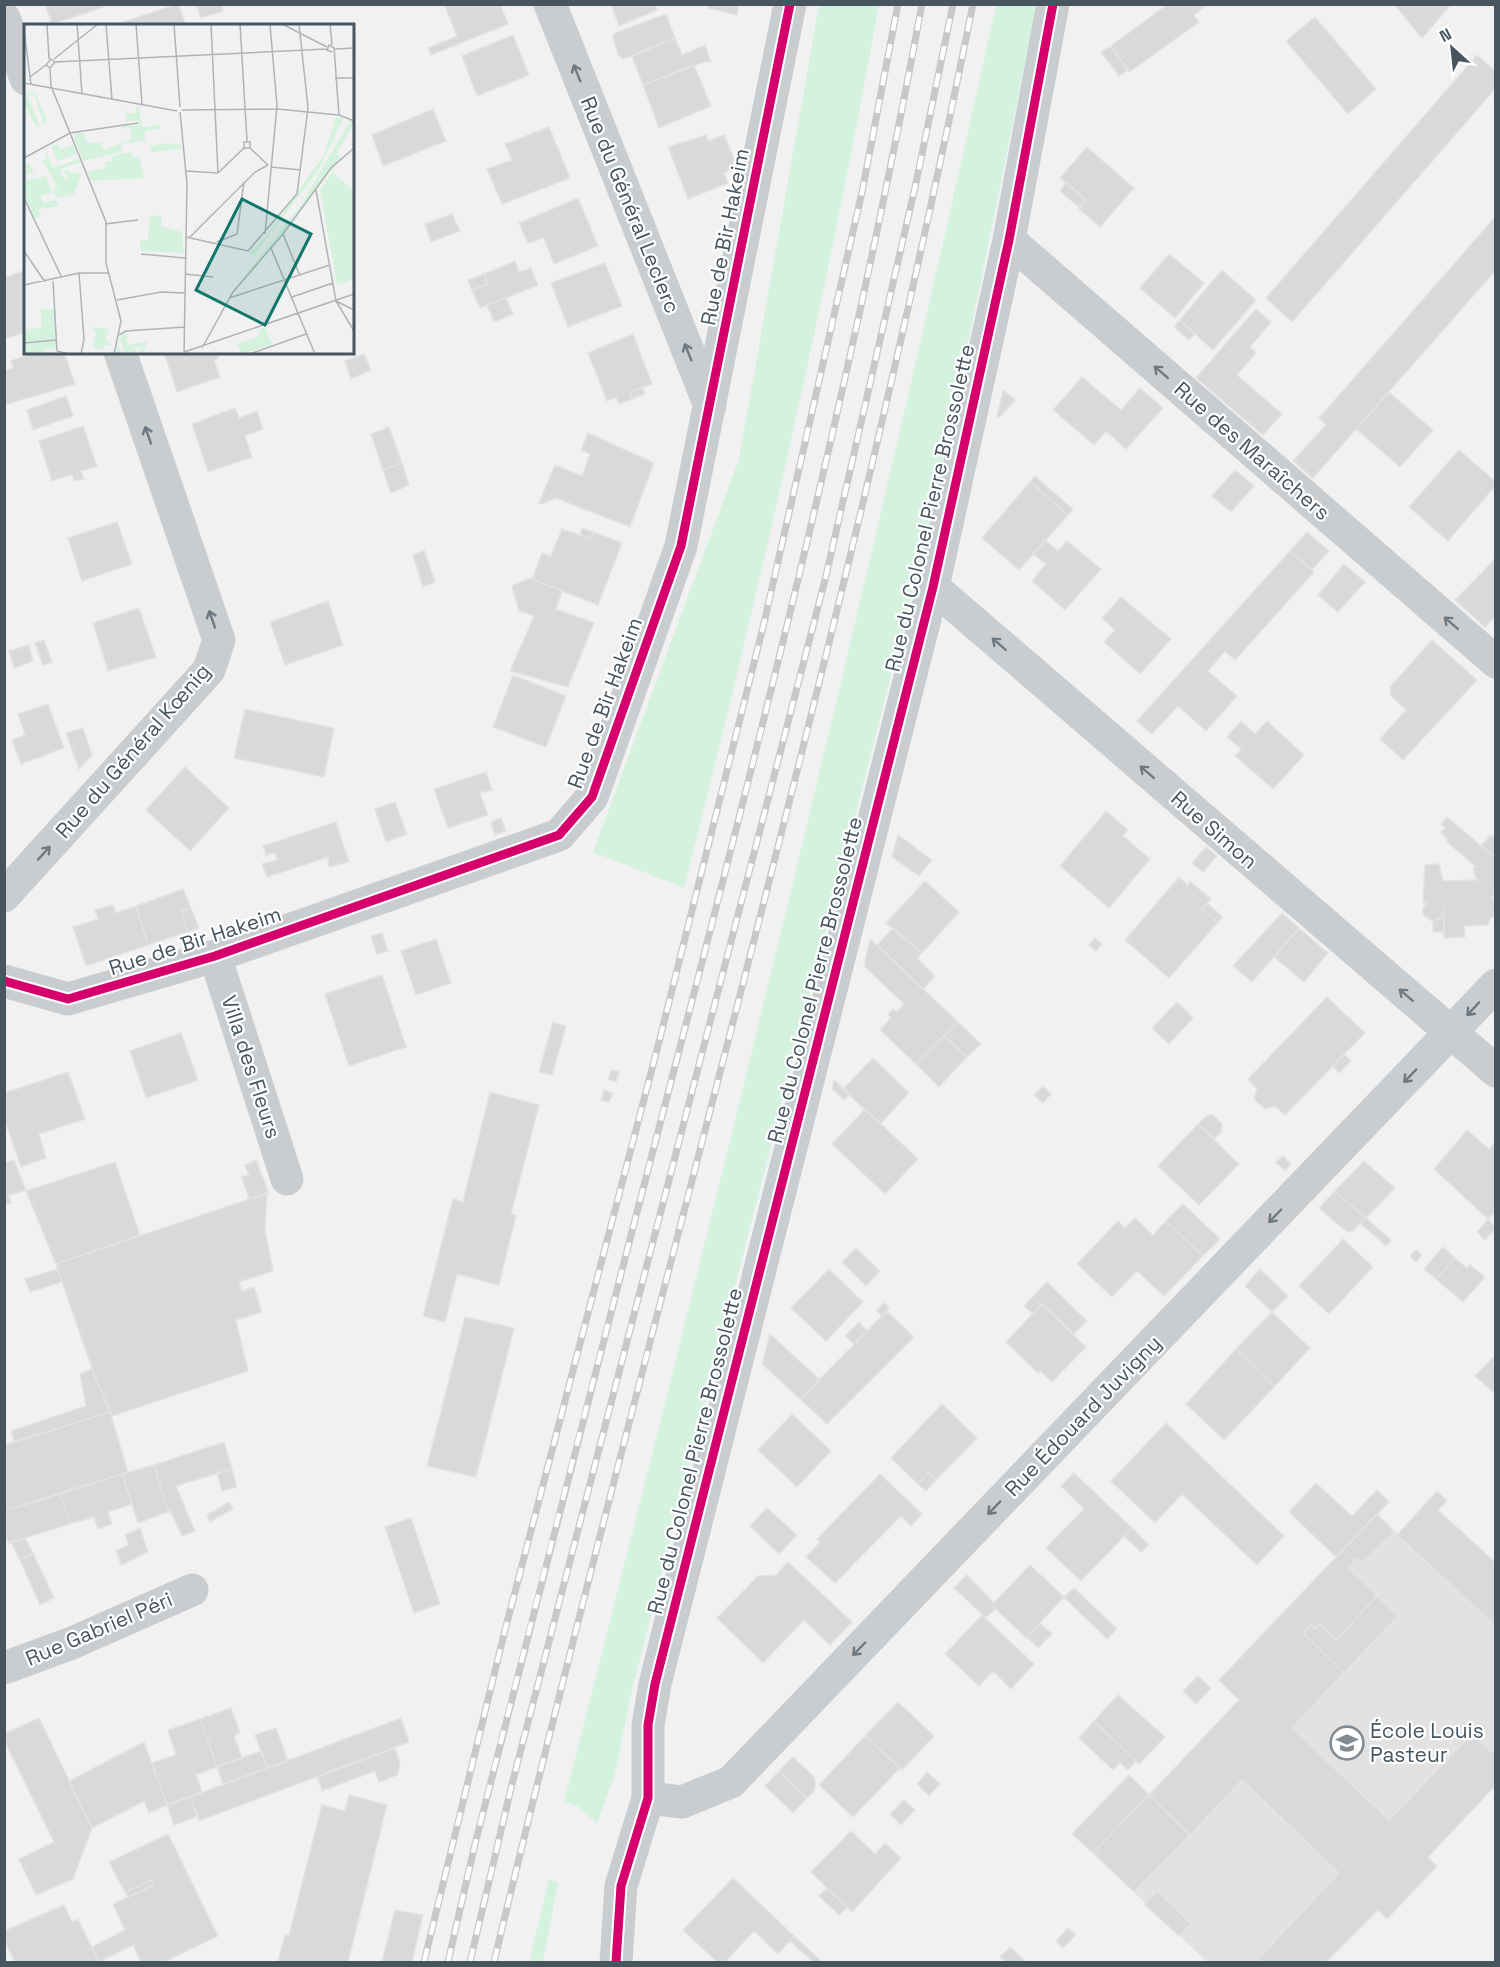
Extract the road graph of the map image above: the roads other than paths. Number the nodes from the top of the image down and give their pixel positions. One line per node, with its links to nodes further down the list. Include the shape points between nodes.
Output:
1 (550, 4): 8 (street, Rue du Général Leclerc, one-way to 1)
2 (790, 4): 8 (street, Rue de Bir Hakeim)
3 (1053, 4): 6 (street, Rue du Colonel Pierre Brossolette)
4 (4, 18): 5 (street)
5 (24, 73)
6 (1009, 240): 9 (street, Rue du Colonel Pierre Brossolette); 10 (street, Rue des Maraîchers, one-way to 6)
7 (121, 354): 11 (street, Rue du Général Kœnig, one-way to 7, via 209,670 219,640)
8 (710, 406): 12 (street, Rue de Bir Hakeim, via 681,546 592,797 559,835)
9 (933, 587): 15 (street, Rue Simon, one-way to 9); 20 (street, Rue du Colonel Pierre Brossolette, via 655,1684 648,1725)
10 (1496, 662)
11 (4, 896)
12 (215, 956): 13 (street, Rue de Bir Hakeim, via 68,999); 17 (street, Villa des Fleurs)
13 (4, 981)
14 (1496, 986): 15 (street, Rue Édouard Juvigny, one-way to 15)
15 (1450, 1033): 16 (street, Rue Simon); 20 (street, Rue Édouard Juvigny, one-way to 20, via 731,1782 682,1802)
16 (1496, 1071)
17 (287, 1179)
18 (192, 1590): 19 (street, Rue Gabriel Péri)
19 (4, 1668)
20 (648, 1798): 21 (street, Rue du Colonel Pierre Brossolette, via 621,1886)
21 (616, 1962)

